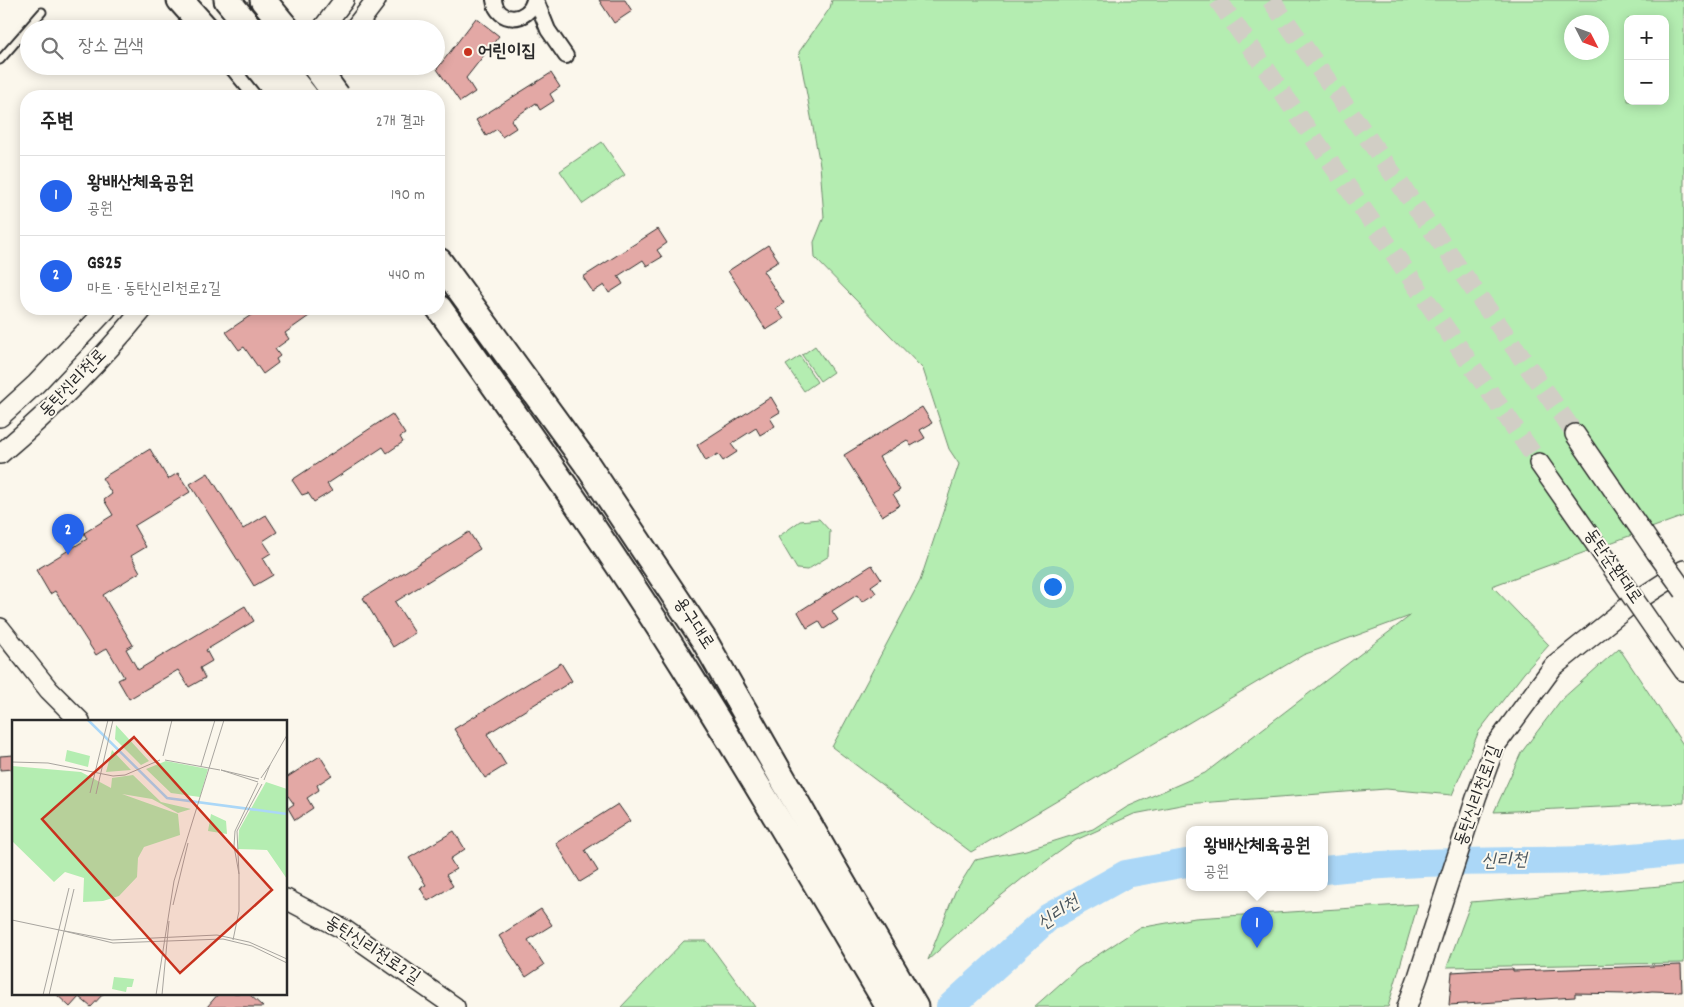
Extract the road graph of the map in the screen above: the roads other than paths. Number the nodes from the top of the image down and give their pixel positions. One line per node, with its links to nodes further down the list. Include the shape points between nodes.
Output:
1 (180, 0): 11 (highway)
2 (201, 0): 12 (highway)
3 (227, 0): 13 (highway)
4 (344, 0): 14 (street)
5 (376, 0): 15 (street)
6 (494, 0): 9 (street, via 502,14)
7 (535, 0): 9 (street, via 531,9); 16 (street)
8 (42, 12): 10 (lane)
9 (520, 17): 16 (street, via 534,20)
10 (35, 20)
11 (198, 20)
12 (218, 20)
13 (244, 20)
14 (329, 20)
15 (361, 20)
16 (548, 30): 18 (street)
17 (20, 37): 19 (lane)
18 (566, 56)
19 (0, 60)
20 (246, 75): 26 (highway)
21 (264, 75): 27 (highway, bridge)
22 (287, 75): 28 (street)
23 (288, 75): 29 (highway, bridge)
24 (316, 75): 30 (street)
25 (324, 75): 31 (highway, bridge)
26 (258, 90)
27 (276, 90)
28 (276, 90)
29 (299, 90)
30 (308, 90)
31 (333, 90)
32 (445, 268): 45 (highway, 용구대로, via 586,463 704,640)
33 (101, 315): 36 (street, 동탄신리천로)
34 (138, 315): 38 (street, 동탄신리천로, via 63,397)
35 (444, 315): 45 (highway, 용구대로, via 555,470)
36 (0, 418)
37 (1575, 434): 41 (street, bridge)
38 (0, 454)
39 (1539, 463): 43 (street, 동탄순환대로, bridge)
40 (1684, 570): 52 (street, 동탄신리천로1길, via 1630,605 1553,667 1496,746)
41 (1684, 591)
42 (0, 628): 44 (street, via 49,690)
43 (1684, 671)
44 (79, 720)
45 (821, 870): 50 (highway, 용구대로); 51 (highway, 용구대로)
46 (288, 901): 48 (street, 동탄신리천로2길)
47 (288, 901): 49 (street, 동탄신리천로2길, via 345,930)
48 (432, 1007)
49 (455, 1007)
50 (889, 1007)
51 (915, 1007)
52 (1407, 1007)

